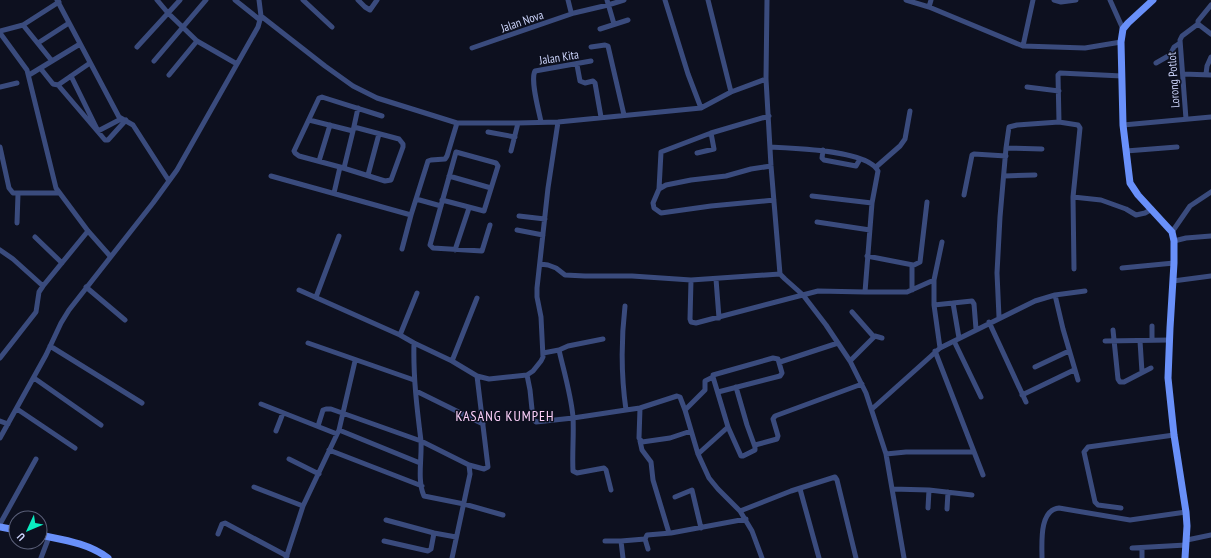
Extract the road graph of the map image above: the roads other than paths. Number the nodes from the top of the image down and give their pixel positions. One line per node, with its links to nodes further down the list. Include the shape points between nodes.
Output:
1 (157, 0): 25 (street)
2 (180, 0): 25 (street)
3 (206, 0): 33 (street)
4 (235, 0): 27 (street)
5 (259, 0): 27 (street)
6 (303, 0): 34 (street)
7 (358, 0): 8 (street, via 370,10)
8 (377, 0)
9 (568, 0): 26 (street, via 571,12)
10 (624, 0): 22 (street, Jalan Nova)
11 (665, 0): 71 (street)
12 (708, 0): 69 (street)
13 (767, 0): 63 (street)
14 (906, 0): 24 (street)
15 (930, 0): 24 (street)
16 (1034, 0): 45 (street)
17 (1054, 0): 18 (street)
18 (1076, 0)
19 (1110, 0): 36 (street)
20 (1153, 0): 36 (street)
21 (58, 1): 29 (street); 32 (street)
22 (608, 3): 26 (street, Jalan Nova); 30 (street)
23 (1211, 5): 31 (street, Lorong Potlot)
24 (930, 7): 45 (street)
25 (168, 13): 33 (street); 44 (street)
26 (574, 13): 47 (street, Jalan Nova)
27 (260, 18): 54 (street, via 258,27); 84 (street, via 353,86 377,98)
28 (628, 20): 30 (street)
29 (69, 23): 42 (street); 43 (street)
30 (614, 24): 35 (street)
31 (1198, 24): 38 (street); 41 (street, Lorong Potlot, via 1182,36)
32 (23, 25): 37 (street); 42 (street)
33 (182, 27): 39 (street); 50 (street)
34 (332, 27)
35 (600, 29)
36 (1123, 29): 40 (street)
37 (0, 32): 58 (street)
38 (1211, 34)
39 (198, 42): 54 (street); 59 (street)
40 (1120, 42): 45 (street, via 1085,48); 62 (street)
41 (1180, 42): 53 (street, via 1170,54); 57 (street, Lorong Potlot)
42 (38, 43): 49 (street)
43 (80, 44): 49 (street); 52 (street)
44 (137, 46)
45 (1023, 46)
46 (591, 47): 73 (street, via 608,46)
47 (472, 48)
48 (1211, 57): 60 (street)
49 (52, 61): 56 (street)
50 (154, 61)
51 (591, 61): 55 (street, Jalan Kita)
52 (90, 63): 61 (street); 78 (street)
53 (1156, 63)
54 (237, 64): 114 (street)
55 (576, 64): 76 (street, via 580,81 595,83); 81 (street, Jalan Kita, via 535,70 533,79)
56 (41, 69): 58 (street); 65 (street, via 54,84)
57 (1184, 74): 60 (street); 79 (street, Lorong Potlot)
58 (29, 75): 118 (street)
59 (169, 75)
60 (1209, 75)
61 (71, 76): 65 (street); 89 (street)
62 (1122, 76): 68 (street, via 1060,73); 87 (street)
63 (766, 79): 69 (street); 75 (street)
64 (17, 83): 66 (street)
65 (58, 85): 89 (street)
66 (0, 87)
67 (1027, 87): 68 (street)
68 (1058, 91): 83 (street)
69 (731, 92): 71 (street)
70 (358, 108): 74 (street); 80 (street, via 322,97); 88 (street)
71 (701, 108): 73 (street)
72 (910, 111): 107 (street, via 905,139)
73 (624, 114): 76 (street)
74 (382, 116)
75 (769, 116): 91 (street); 95 (street)
76 (601, 117): 82 (street)
77 (1211, 117): 79 (street)
78 (124, 119): 89 (street); 89 (street, via 108,140 102,138); 114 (street, via 134,125)
79 (1186, 119): 87 (street)
80 (309, 120): 86 (street); 105 (street, via 294,151 299,156)
81 (541, 122): 82 (street); 85 (street)
82 (558, 122): 133 (street)
83 (1059, 122): 97 (street, via 1017,124 1009,127); 123 (street, via 1080,128)
84 (458, 123): 85 (street); 124 (street, via 445,159 428,161)
85 (518, 123): 93 (street)
86 (330, 125): 88 (street); 105 (street)
87 (1123, 125): 101 (street)
88 (354, 129): 92 (street); 108 (street)
89 (98, 131)
90 (488, 132): 93 (street)
91 (711, 133): 102 (street, via 714,149); 116 (street, via 661,152)
92 (379, 134): 110 (street); 110 (street, via 399,139 403,147 391,180 385,181)
93 (514, 137): 100 (street)
94 (0, 147): 120 (street, via 9,188)
95 (770, 147): 99 (street); 106 (street)
96 (1178, 147): 101 (street)
97 (1006, 148): 98 (street); 103 (street)
98 (1042, 149)
99 (823, 150): 104 (street); 104 (street, via 824,160 856,166)
100 (511, 151)
101 (1126, 151): 130 (street, via 1130,183)
102 (696, 153)
103 (1006, 156): 113 (street); 121 (street, via 972,155)
104 (860, 159): 107 (street)
105 (319, 161): 108 (street)
106 (771, 166): 116 (street, via 666,185); 125 (street)
107 (876, 167): 128 (street, via 878,172)
108 (342, 168): 110 (street); 119 (street)
109 (1034, 174): 113 (street)
110 (368, 175)
111 (271, 176): 119 (street)
112 (449, 176): 115 (street); 115 (street, via 458,152 498,164); 127 (street)
113 (1004, 176): 179 (street, via 997,273)
114 (169, 181): 150 (street)
115 (492, 188): 129 (street, via 484,211)
116 (659, 189): 125 (street, via 653,203 654,208 661,213)
117 (1211, 192): 140 (street, via 1190,206)
118 (59, 193): 120 (street); 139 (street)
119 (334, 193): 131 (street)
120 (18, 194): 135 (street)
121 (964, 195)
122 (812, 196): 128 (street)
123 (1073, 197): 130 (street, via 1101,200 1136,215 1145,214); 157 (street)
124 (416, 199): 127 (street); 131 (street)
125 (774, 200): 158 (street)
126 (927, 202): 155 (street, via 920,262)
127 (442, 203): 129 (street); 149 (street, via 430,245 433,248)
128 (872, 204): 138 (street)
129 (469, 208): 149 (street)
130 (1152, 209): 140 (street)
131 (411, 215): 147 (street)
132 (519, 216): 133 (street)
133 (545, 219): 141 (street)
134 (817, 222): 138 (street)
135 (17, 224)
136 (490, 225): 149 (street, via 482,251)
137 (518, 230): 141 (street)
138 (870, 230): 151 (street)
139 (88, 231): 150 (street); 153 (street)
140 (1172, 232): 145 (street)
141 (543, 235): 154 (street)
142 (339, 236): 173 (street)
143 (1211, 236): 145 (street)
144 (35, 237): 153 (street)
145 (1174, 241): 152 (street)
146 (942, 242): 162 (street)
147 (402, 249)
148 (0, 250): 164 (street)
149 (455, 250)
150 (110, 256): 165 (street)
151 (867, 256): 155 (street); 169 (street)
152 (1174, 263): 156 (street); 163 (street)
153 (62, 264): 164 (street)
154 (540, 264): 161 (street, via 556,268 565,275); 204 (street, via 537,297)
155 (913, 265): 167 (street)
156 (1122, 268)
157 (1074, 269)
158 (780, 274): 160 (street); 171 (street)
159 (1211, 276): 163 (street)
160 (716, 279): 161 (street); 180 (street)
161 (691, 280): 180 (street, via 691,322)
162 (934, 280): 167 (street); 176 (street)
163 (1173, 281): 192 (street)
164 (43, 286): 205 (street, via 39,292 36,312)
165 (86, 287): 181 (street); 199 (street, via 65,316)
166 (299, 290): 173 (street)
167 (912, 290): 169 (street)
168 (1085, 291): 172 (street)
169 (865, 292): 171 (street, via 818,291)
170 (417, 293): 186 (street)
171 (804, 295): 180 (street); 198 (street)
172 (1055, 296): 179 (street, via 1035,301); 203 (street)
173 (316, 297): 186 (street)
174 (477, 298): 207 (street)
175 (953, 303): 176 (street); 184 (street, via 972,301); 190 (street)
176 (934, 305): 200 (street)
177 (625, 306): 232 (street, via 622,382)
178 (852, 312): 187 (street)
179 (1000, 317): 182 (street)
180 (719, 318)
181 (125, 320)
182 (989, 322): 184 (street); 224 (street)
183 (1152, 326): 191 (street)
184 (976, 329): 190 (street)
185 (1113, 330): 194 (street)
186 (400, 335): 197 (street)
187 (874, 337): 188 (street); 208 (street)
188 (882, 338)
189 (603, 339): 201 (street)
190 (956, 339): 200 (street); 225 (street)
191 (1152, 340): 192 (street); 195 (street)
192 (1170, 340): 246 (street, via 1168,378)
193 (1105, 341): 194 (street)
194 (1114, 341): 195 (street); 213 (street, via 1120,382)
195 (1140, 341): 213 (street)
196 (308, 343): 206 (street)
197 (414, 343): 207 (street); 218 (street)
198 (838, 343): 208 (street); 209 (street)
199 (50, 346): 217 (street); 227 (street)
200 (940, 348): 202 (street)
201 (559, 350): 204 (street); 236 (street)
202 (935, 351): 231 (street); 253 (street)
203 (1069, 351): 210 (street); 212 (street)
204 (543, 353): 215 (street, via 541,361)
205 (0, 358)
206 (355, 361): 218 (street); 235 (street)
207 (452, 361): 214 (street)
208 (850, 361): 220 (street)
209 (780, 362): 216 (street, via 773,358); 221 (street, via 780,376)
210 (1036, 367)
211 (1151, 368): 213 (street)
212 (1074, 370): 219 (street); 224 (street)
213 (1142, 372)
214 (478, 376): 215 (street, via 492,380); 239 (street)
215 (527, 376): 236 (street, via 536,422)
216 (713, 377): 223 (street); 233 (street, via 705,381 705,390)
217 (34, 378): 230 (street); 240 (street)
218 (414, 380): 222 (street)
219 (1078, 380)
220 (862, 384): 231 (street); 250 (street, via 775,416 773,419 777,439)
221 (736, 387): 223 (street); 250 (street)
222 (416, 391): 239 (street); 248 (street)
223 (718, 392): 242 (street)
224 (1022, 395): 226 (street)
225 (981, 397)
226 (1026, 402)
227 (142, 403)
228 (261, 404): 234 (street)
229 (640, 408): 232 (street); 233 (street, via 677,396 680,397); 249 (street)
230 (17, 409): 238 (street); 251 (street)
231 (872, 409): 255 (street)
232 (626, 410): 236 (street)
233 (685, 410): 244 (street)
234 (283, 413): 241 (street); 243 (street)
235 (343, 414): 241 (street, via 323,410); 245 (street); 248 (street)
236 (573, 418): 266 (street, via 573,471 577,473 604,468)
237 (0, 421): 238 (street)
238 (8, 424): 247 (street)
239 (484, 424): 259 (street, via 488,467 484,469)
240 (101, 425)
241 (318, 426): 245 (street)
242 (728, 427): 250 (street, via 742,456 755,450); 254 (street)
243 (276, 431)
244 (691, 431): 249 (street, via 670,438); 254 (street)
245 (338, 432): 252 (street); 258 (street)
246 (1174, 435): 275 (street, via 1085,449 1095,502 1098,505); 277 (street)
247 (0, 438)
248 (420, 441): 258 (street); 259 (street)
249 (640, 441): 284 (street, via 644,454 651,462 653,480)
250 (755, 445)
251 (75, 448)
252 (329, 450): 260 (street); 262 (street)
253 (974, 452): 255 (street); 261 (street)
254 (698, 454): 276 (street, via 709,478)
255 (886, 454): 265 (street)
256 (36, 459): 281 (street)
257 (288, 459): 260 (street)
258 (420, 463): 262 (street)
259 (469, 465): 271 (street, via 470,474)
260 (319, 474): 272 (street)
261 (983, 476)
262 (422, 486): 271 (street, via 427,498)
263 (254, 487): 272 (street)
264 (800, 488): 276 (street); 303 (street); 304 (street, via 836,478)
265 (892, 489): 267 (street); 305 (street)
266 (610, 490)
267 (928, 490): 268 (street); 273 (street)
268 (948, 492): 269 (street); 274 (street)
269 (972, 494)
270 (675, 497): 282 (street, via 692,490)
271 (464, 504): 278 (street); 287 (street)
272 (303, 506): 297 (street)
273 (928, 508)
274 (947, 508)
275 (1121, 508)
276 (740, 511): 279 (street)
277 (1186, 512): 293 (street); 306 (street, via 1130,520 1053,509 1047,515 1042,533)
278 (503, 515)
279 (746, 519): 282 (street); 302 (street)
280 (386, 520): 283 (street)
281 (0, 526)
282 (701, 528): 284 (street)
283 (434, 533): 287 (street); 290 (street, via 431,549 428,551)
284 (669, 533): 289 (street, via 647,535)
285 (218, 534): 297 (street, via 225,523)
286 (1211, 535): 293 (street)
287 (456, 536): 300 (street)
288 (49, 537): 298 (street); 299 (street, via 81,543)
289 (645, 539): 292 (street); 296 (street)
290 (384, 541)
291 (605, 541): 292 (street)
292 (621, 541): 301 (street)
293 (1186, 542): 295 (street); 308 (street)
294 (1132, 548): 295 (street)
295 (1142, 548): 307 (street)
296 (648, 549)
297 (287, 557)
298 (41, 558)
299 (108, 558)
300 (452, 558)
301 (623, 558)
302 (762, 558)
303 (819, 558)
304 (856, 558)
305 (904, 558)
306 (1042, 558)
307 (1142, 558)
308 (1185, 558)

